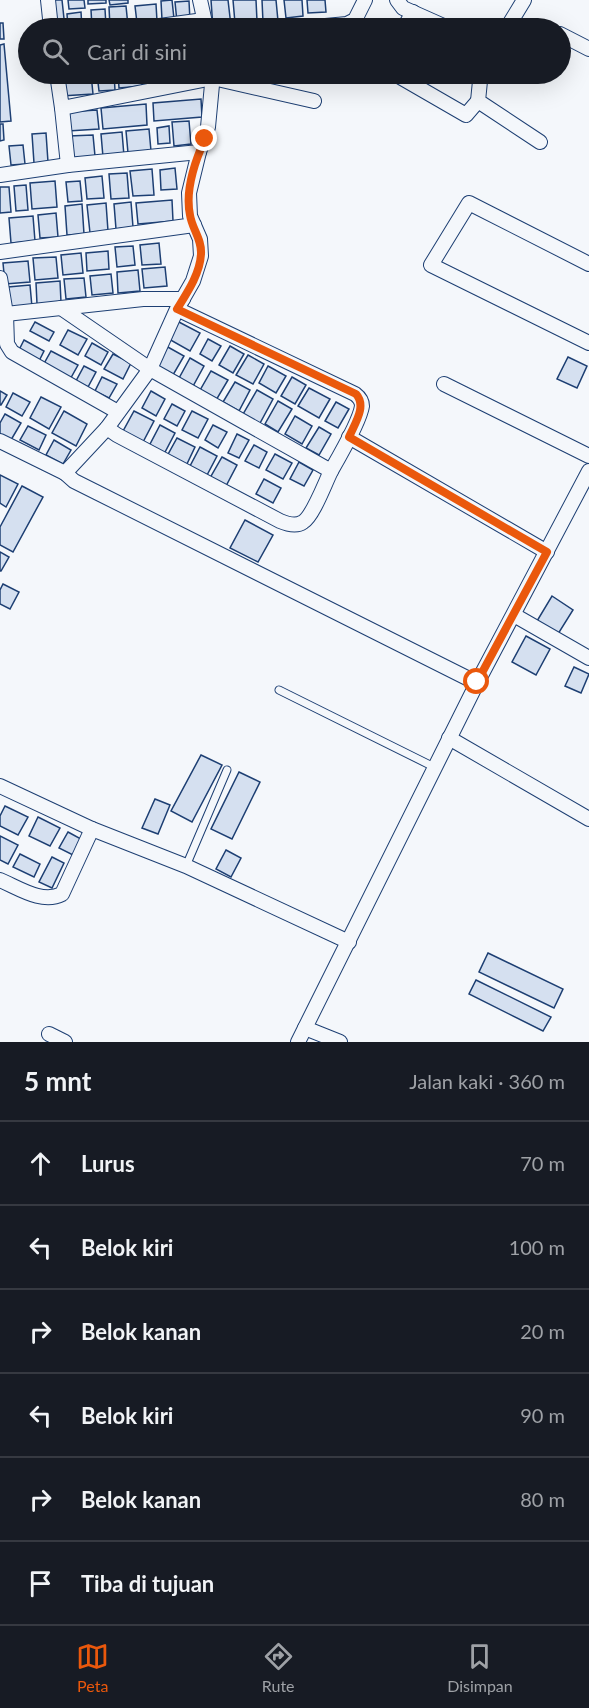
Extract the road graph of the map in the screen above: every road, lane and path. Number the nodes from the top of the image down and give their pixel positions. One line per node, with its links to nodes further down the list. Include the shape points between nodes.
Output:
1 (48, 0): 7 (street)
2 (200, 0): 8 (street)
3 (365, 0): 9 (street)
4 (397, 0): 6 (street)
5 (524, 0): 12 (street)
6 (413, 12): 10 (street); 11 (street)
7 (50, 18)
8 (204, 18)
9 (355, 18)
10 (410, 18)
11 (426, 18)
12 (513, 18)
13 (571, 39): 14 (street)
14 (589, 49)
15 (58, 84): 23 (street)
16 (175, 84): 23 (street)
17 (212, 84): 25 (street, via 208,127)
18 (245, 84): 21 (street)
19 (412, 84): 22 (street, via 466,115)
20 (480, 84): 22 (street)
21 (314, 101)
22 (478, 101): 24 (street)
23 (62, 108): 26 (street)
24 (540, 142)
25 (199, 152): 26 (street); 28 (street, via 189,193)
26 (68, 165): 27 (street)
27 (0, 175)
28 (194, 225): 29 (street); 32 (street, via 201,256)
29 (0, 252)
30 (589, 264): 35 (street, via 468,203 431,265)
31 (0, 280): 34 (street)
32 (180, 304): 33 (street, via 143,299); 37 (street); 41 (street, via 356,394 362,406)
33 (61, 308): 34 (street); 37 (street)
34 (6, 314): 36 (street)
35 (589, 343)
36 (4, 344): 39 (street, via 20,358)
37 (150, 369): 39 (street); 44 (street)
38 (444, 384): 43 (street)
39 (118, 412): 40 (street)
40 (107, 428): 44 (street, via 290,525 308,518); 46 (street)
41 (349, 437): 44 (street); 47 (street)
42 (0, 441): 46 (street)
43 (589, 456)
44 (331, 471)
45 (589, 471): 47 (street)
46 (65, 473): 50 (street)
47 (547, 552): 48 (street)
48 (514, 615): 49 (street); 50 (street)
49 (589, 658)
50 (477, 682): 52 (street)
51 (279, 690): 53 (lane)
52 (449, 738): 53 (street); 56 (street)
53 (434, 767): 60 (street)
54 (227, 770): 58 (lane)
55 (0, 786): 57 (street)
56 (589, 819)
57 (92, 829): 58 (street); 59 (street, via 62,894 41,897)
58 (186, 866): 60 (street)
59 (0, 880)
60 (349, 942): 61 (street)
61 (305, 1028): 64 (street); 65 (street)
62 (49, 1034): 63 (street)
63 (65, 1042)
64 (298, 1042)
65 (340, 1042)

